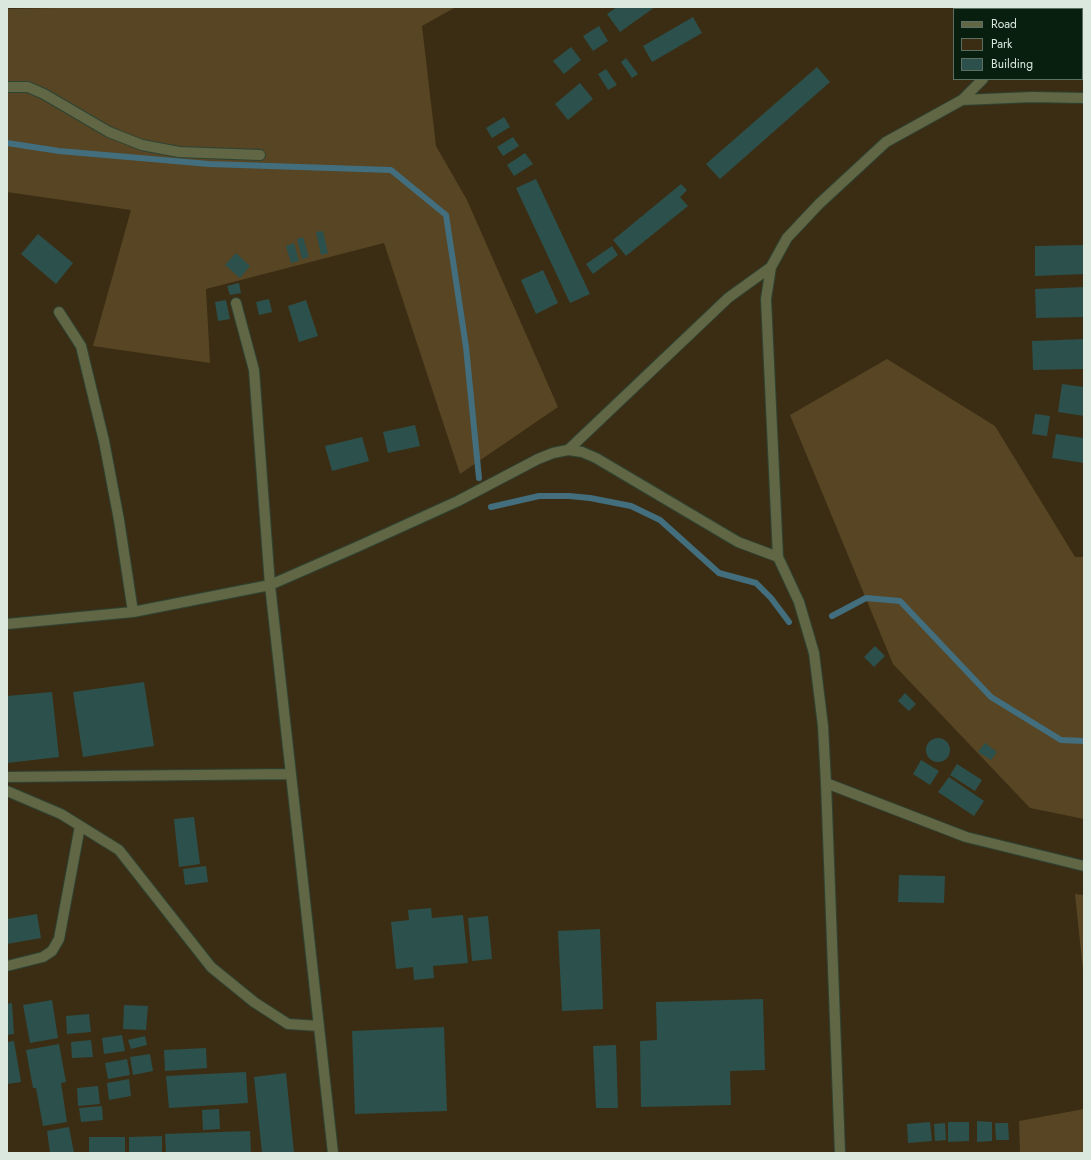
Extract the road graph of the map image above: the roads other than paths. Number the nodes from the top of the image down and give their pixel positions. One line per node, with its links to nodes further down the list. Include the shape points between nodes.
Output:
1 (982, 80): 4 (street)
2 (7, 87): 5 (street, via 28,87 109,132 142,145 179,152)
3 (1084, 98): 4 (street)
4 (962, 100): 6 (street, via 886,142 819,204 787,238)
5 (260, 155)
6 (771, 267): 9 (street, via 728,298); 10 (street, via 766,299)
7 (236, 303): 11 (street, via 254,370)
8 (59, 312): 12 (street, via 81,346 104,441)
9 (568, 450): 10 (street, via 596,458 738,542); 11 (street, via 538,459 451,504)
10 (778, 557): 16 (street, via 799,602 814,653)
11 (270, 585): 12 (street); 14 (street)
12 (133, 612): 13 (street)
13 (7, 624)
14 (291, 774): 15 (street); 21 (street)
15 (7, 777)
16 (826, 783): 19 (street, via 966,837); 23 (street)
17 (7, 791): 18 (street, via 61,814)
18 (80, 826): 20 (street, via 56,945 43,957); 21 (street, via 119,850 211,967 254,1002 288,1024)
19 (1084, 866)
20 (7, 966)
21 (319, 1026): 22 (street)
22 (333, 1153)
23 (840, 1153)

